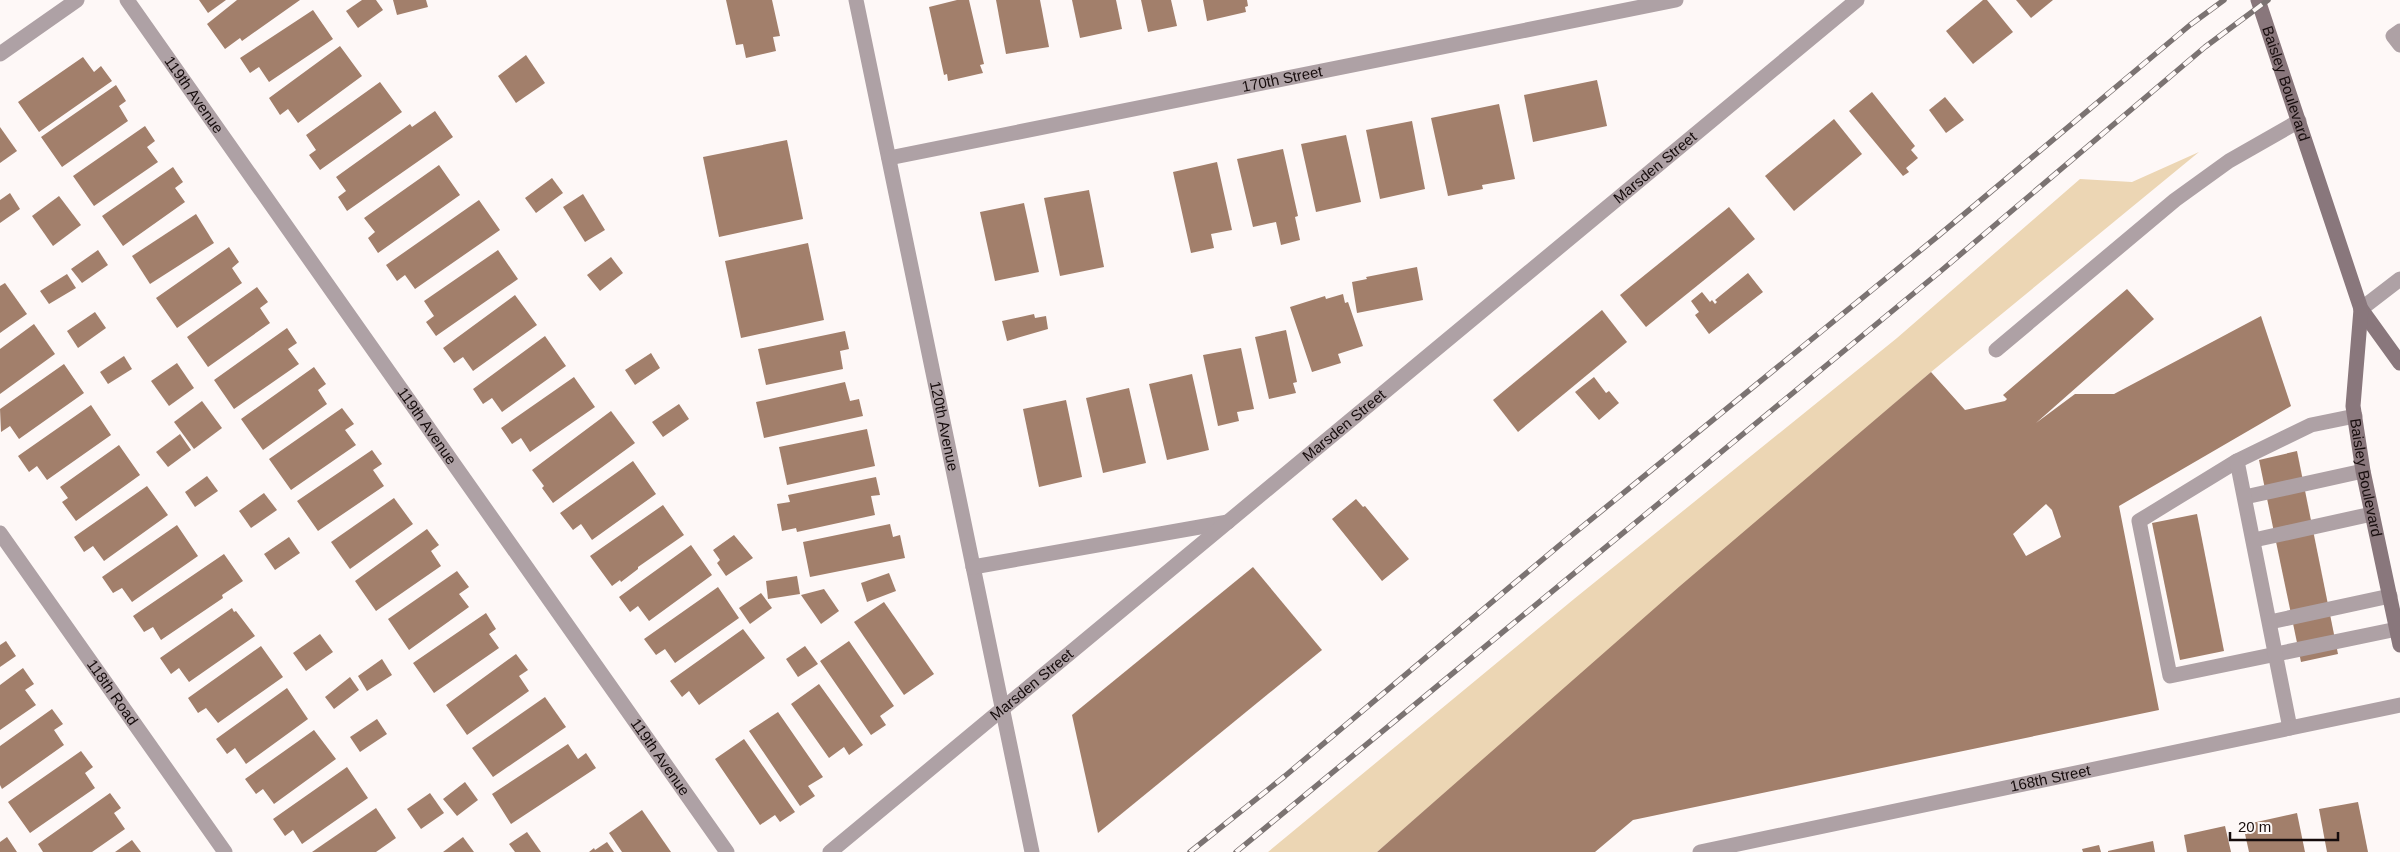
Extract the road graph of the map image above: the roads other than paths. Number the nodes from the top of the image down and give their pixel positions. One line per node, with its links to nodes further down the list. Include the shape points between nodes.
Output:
1 (77, 0): 9 (street)
2 (127, 0): 34 (street, 119th Avenue)
3 (856, 0): 11 (street, 120th Avenue)
4 (1676, 0): 11 (street, 170th Street)
5 (1857, 0): 21 (street, Marsden Street)
6 (2258, 0): 10 (main road, Baisley Boulevard)
7 (2400, 31): 8 (street, via 2393,36)
8 (2400, 45)
9 (0, 54)
10 (2298, 121): 13 (main road, Baisley Boulevard); 14 (street, via 2229,161 2175,200)
11 (889, 158): 24 (street, 120th Avenue)
12 (2400, 279): 13 (street)
13 (2361, 309): 15 (main road, Baisley Boulevard); 16 (main road, Baisley Boulevard, via 2352,406)
14 (1996, 350)
15 (2400, 363)
16 (2355, 416): 17 (street, via 2311,425); 18 (main road, Baisley Boulevard)
17 (2237, 461): 19 (street); 29 (street, via 2140,521 2170,676)
18 (2363, 471): 19 (street); 20 (main road, Baisley Boulevard)
19 (2245, 497): 23 (street)
20 (2372, 514): 23 (street); 25 (main road, Baisley Boulevard)
21 (1230, 522): 24 (street); 31 (street, Marsden Street)
22 (0, 533): 33 (street, 118th Road)
23 (2254, 540): 26 (street)
24 (973, 567): 31 (street, 120th Avenue)
25 (2390, 596): 26 (street); 27 (main road, Baisley Boulevard)
26 (2270, 622): 29 (street)
27 (2396, 629): 28 (main road, Baisley Boulevard); 29 (street)
28 (2400, 644)
29 (2276, 655): 32 (street)
30 (2400, 705): 32 (street, 168th Street)
31 (1003, 710): 35 (street, Marsden Street); 36 (street, 120th Avenue)
32 (2290, 728): 37 (street, 168th Street)
33 (225, 852)
34 (727, 852)
35 (830, 852)
36 (1032, 852)
37 (1700, 852)

